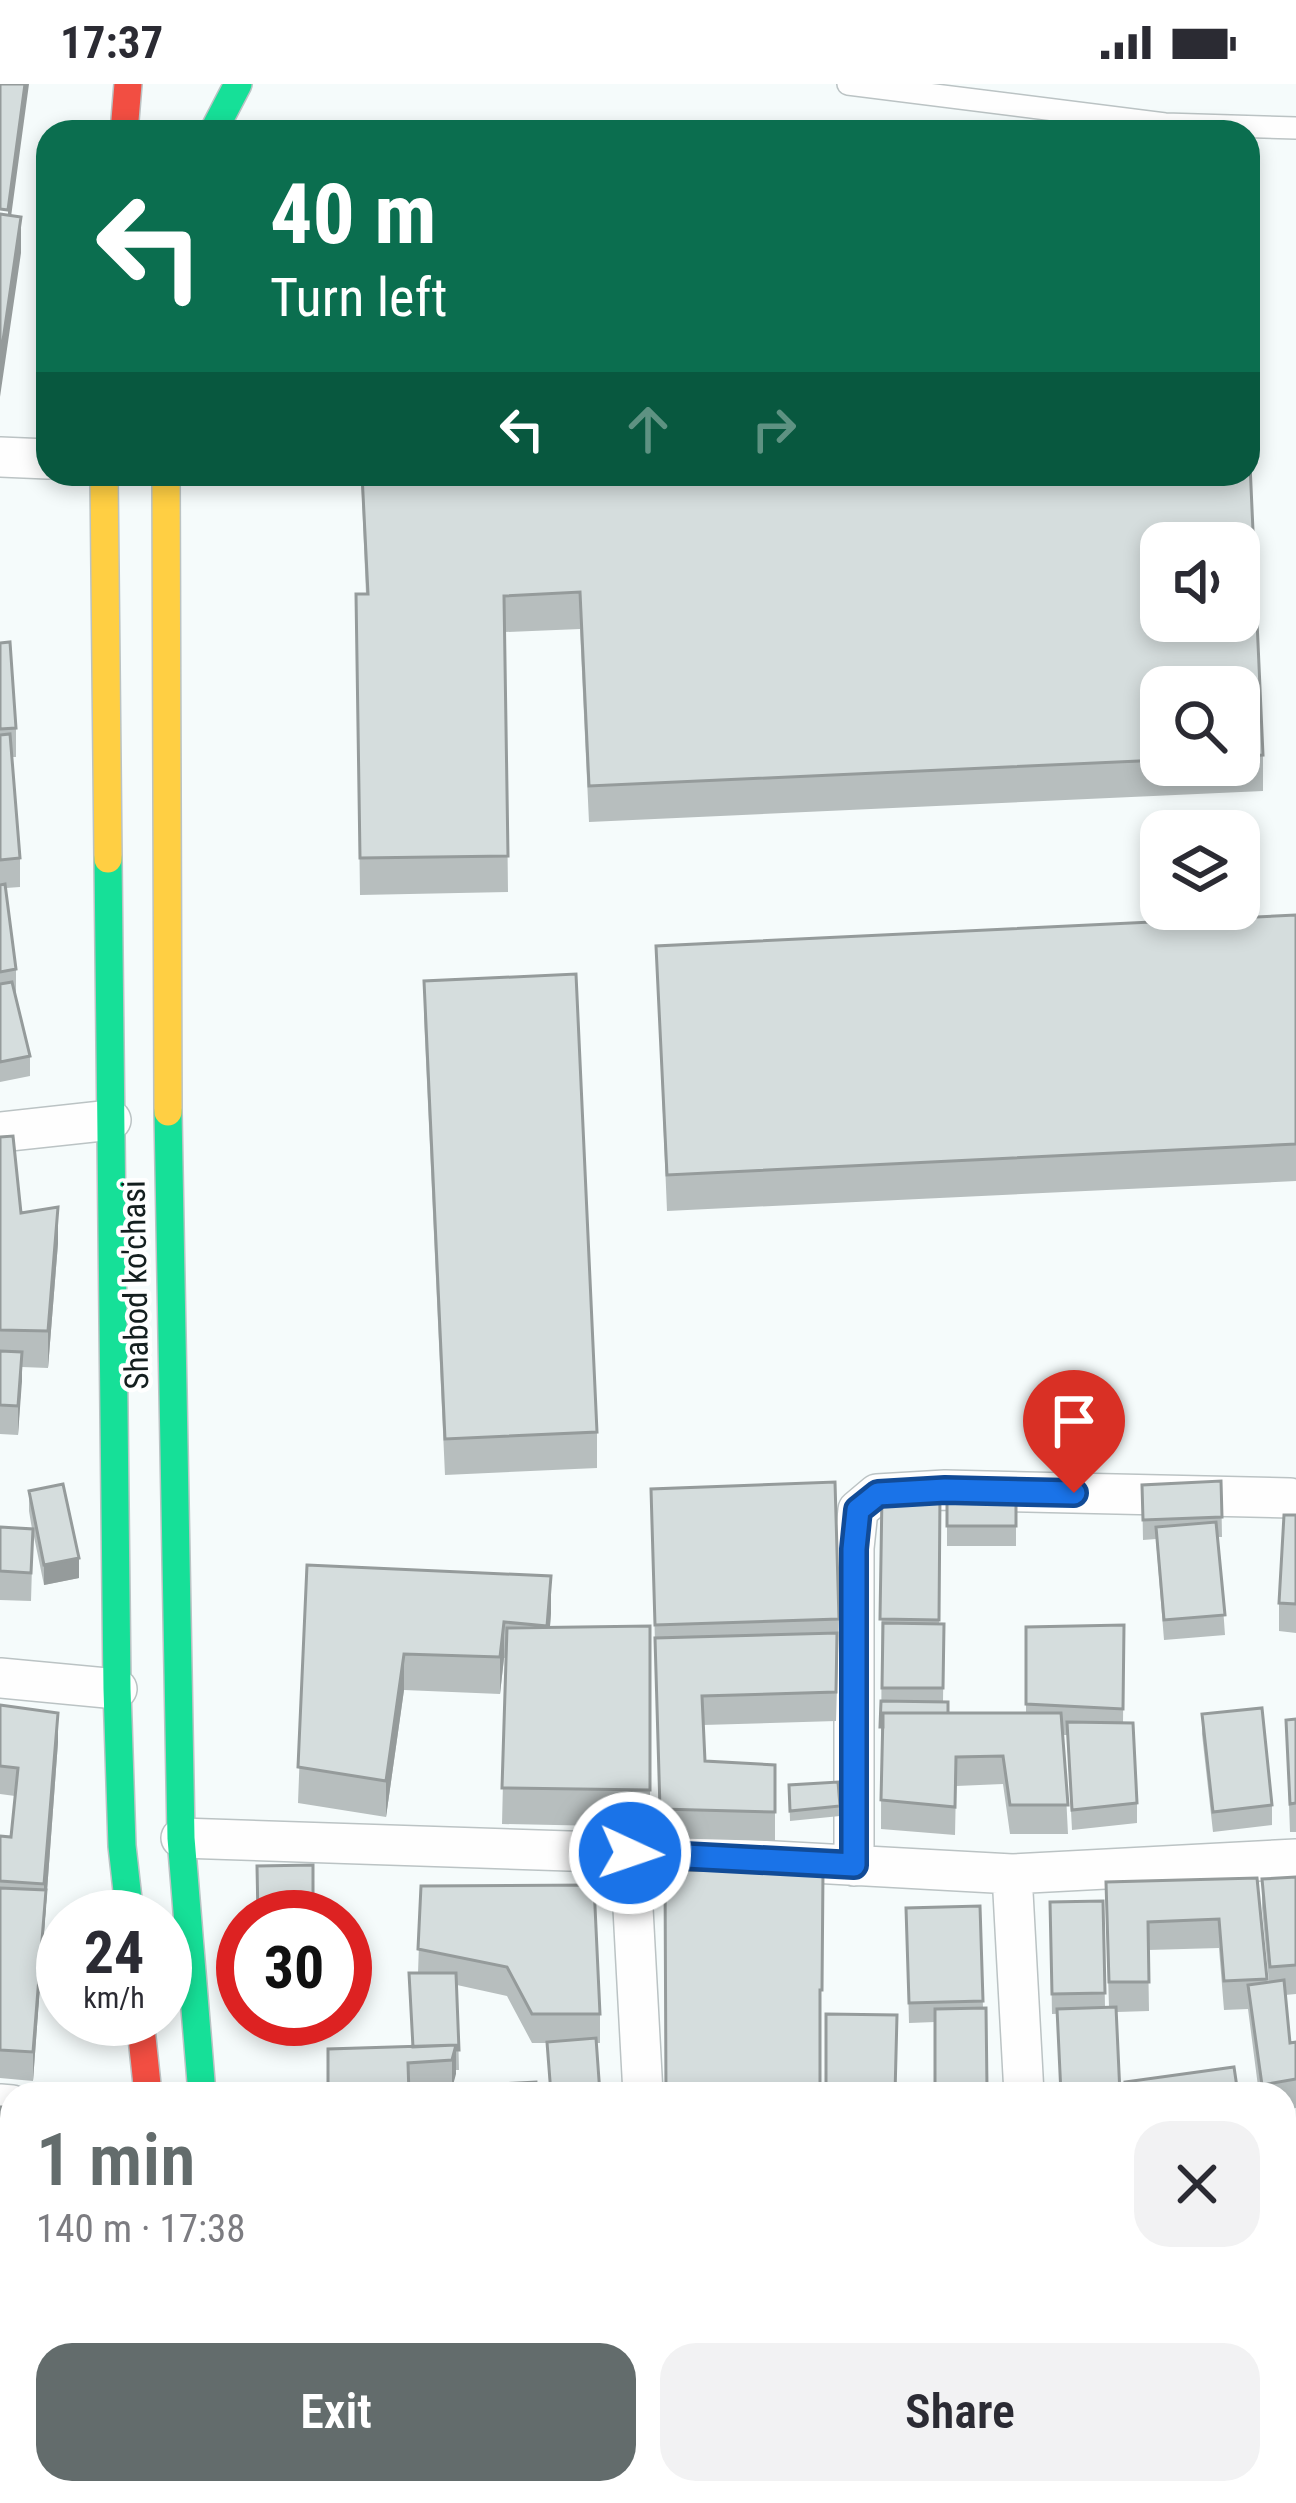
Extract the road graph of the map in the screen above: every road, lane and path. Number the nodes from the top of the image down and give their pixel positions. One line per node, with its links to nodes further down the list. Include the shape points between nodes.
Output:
1 (128, 84): 5 (main road)
2 (238, 84): 7 (main road)
3 (848, 84): 8 (lane)
4 (197, 100): 6 (main road)
5 (125, 120)
6 (194, 120)
7 (219, 120)
8 (1133, 120)
9 (1260, 127): 10 (lane)
10 (1296, 128)
11 (0, 458): 12 (street)
12 (36, 459)
13 (104, 486): 15 (main road)
14 (166, 486): 22 (main road, Shabod ko'chasi)
15 (111, 1120): 16 (street); 21 (main road)
16 (0, 1132)
17 (819, 1495): 19 (street)
18 (1290, 1498): 19 (street, via 945,1490 878,1494)
19 (858, 1510): 25 (street)
20 (0, 1678): 21 (street)
21 (117, 1689): 27 (main road)
22 (181, 1838): 23 (street); 30 (main road, Shabod ko'chasi)
23 (630, 1853): 25 (street); 31 (street)
24 (1296, 1859): 26 (street)
25 (854, 1865): 26 (street)
26 (1012, 1874): 32 (street)
27 (127, 1890)
28 (143, 2046): 29 (main road)
29 (147, 2082)
30 (201, 2082)
31 (642, 2082)
32 (1023, 2082)

